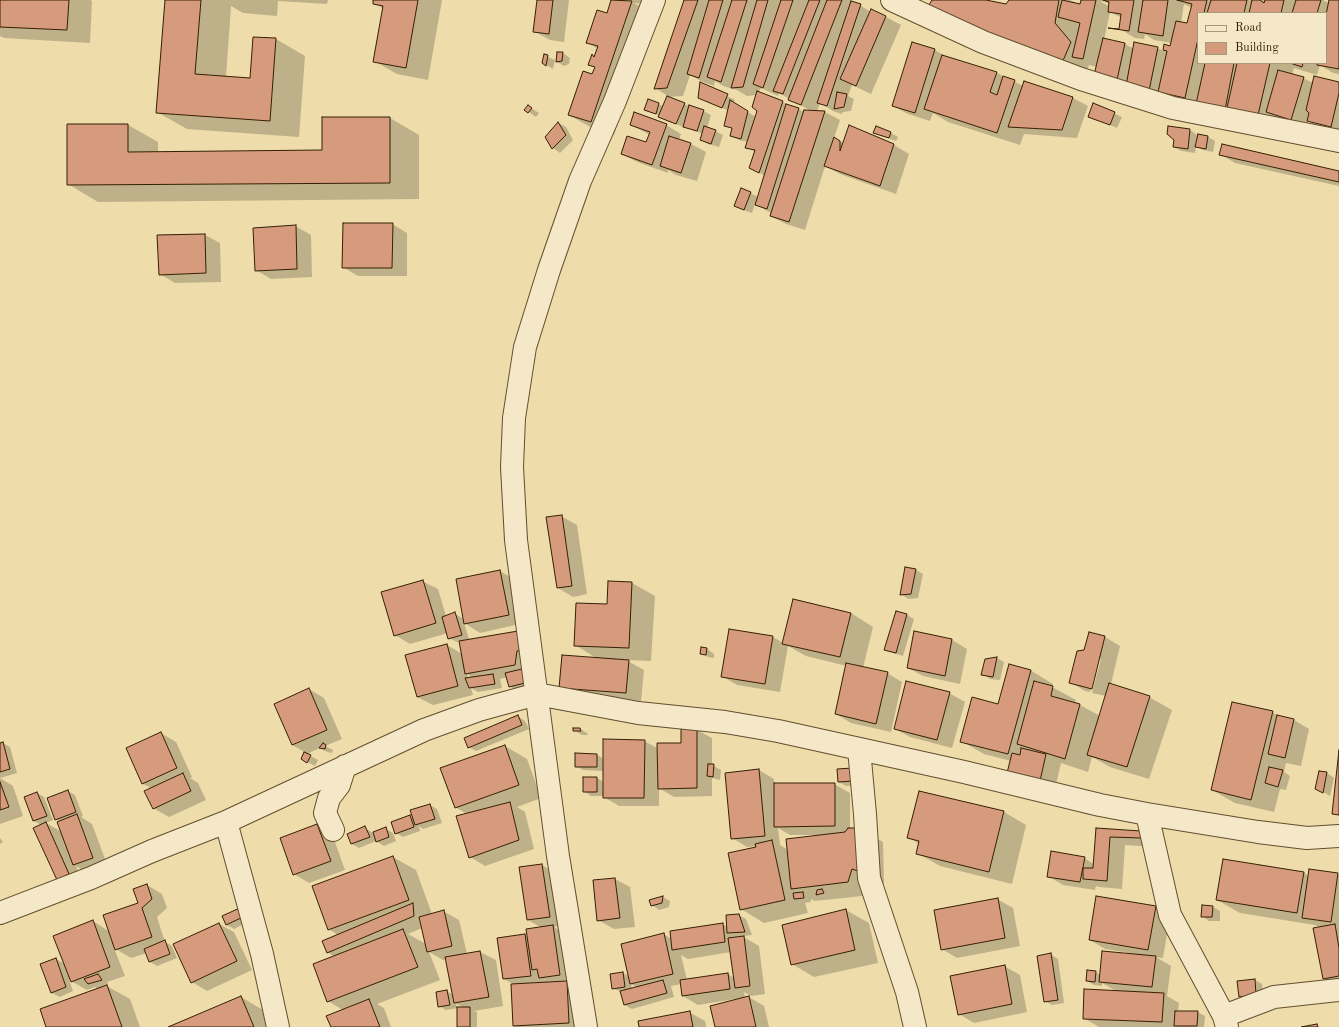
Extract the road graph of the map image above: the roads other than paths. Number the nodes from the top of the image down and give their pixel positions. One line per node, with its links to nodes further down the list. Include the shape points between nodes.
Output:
1 (654, 0): 4 (street, via 615,102 580,181 525,347 514,418 512,467 516,540)
2 (892, 0): 3 (street, via 983,42 1081,79 1173,108)
3 (1339, 141)
4 (537, 694): 5 (street, via 638,713 725,722 778,731); 6 (street, via 479,710 424,730); 15 (street, via 558,856)
5 (858, 749): 7 (street); 16 (street, via 869,878 907,992)
6 (345, 766): 8 (street); 9 (street, via 339,785 329,798 325,813)
7 (1147, 814): 10 (street, via 1307,838); 13 (street, via 1170,915)
8 (226, 822): 11 (street); 14 (street, via 262,954)
9 (333, 830)
10 (1339, 836)
11 (0, 913)
12 (1339, 990): 13 (street, via 1274,997)
13 (1226, 1021)
14 (278, 1027)
15 (586, 1027)
16 (915, 1027)

